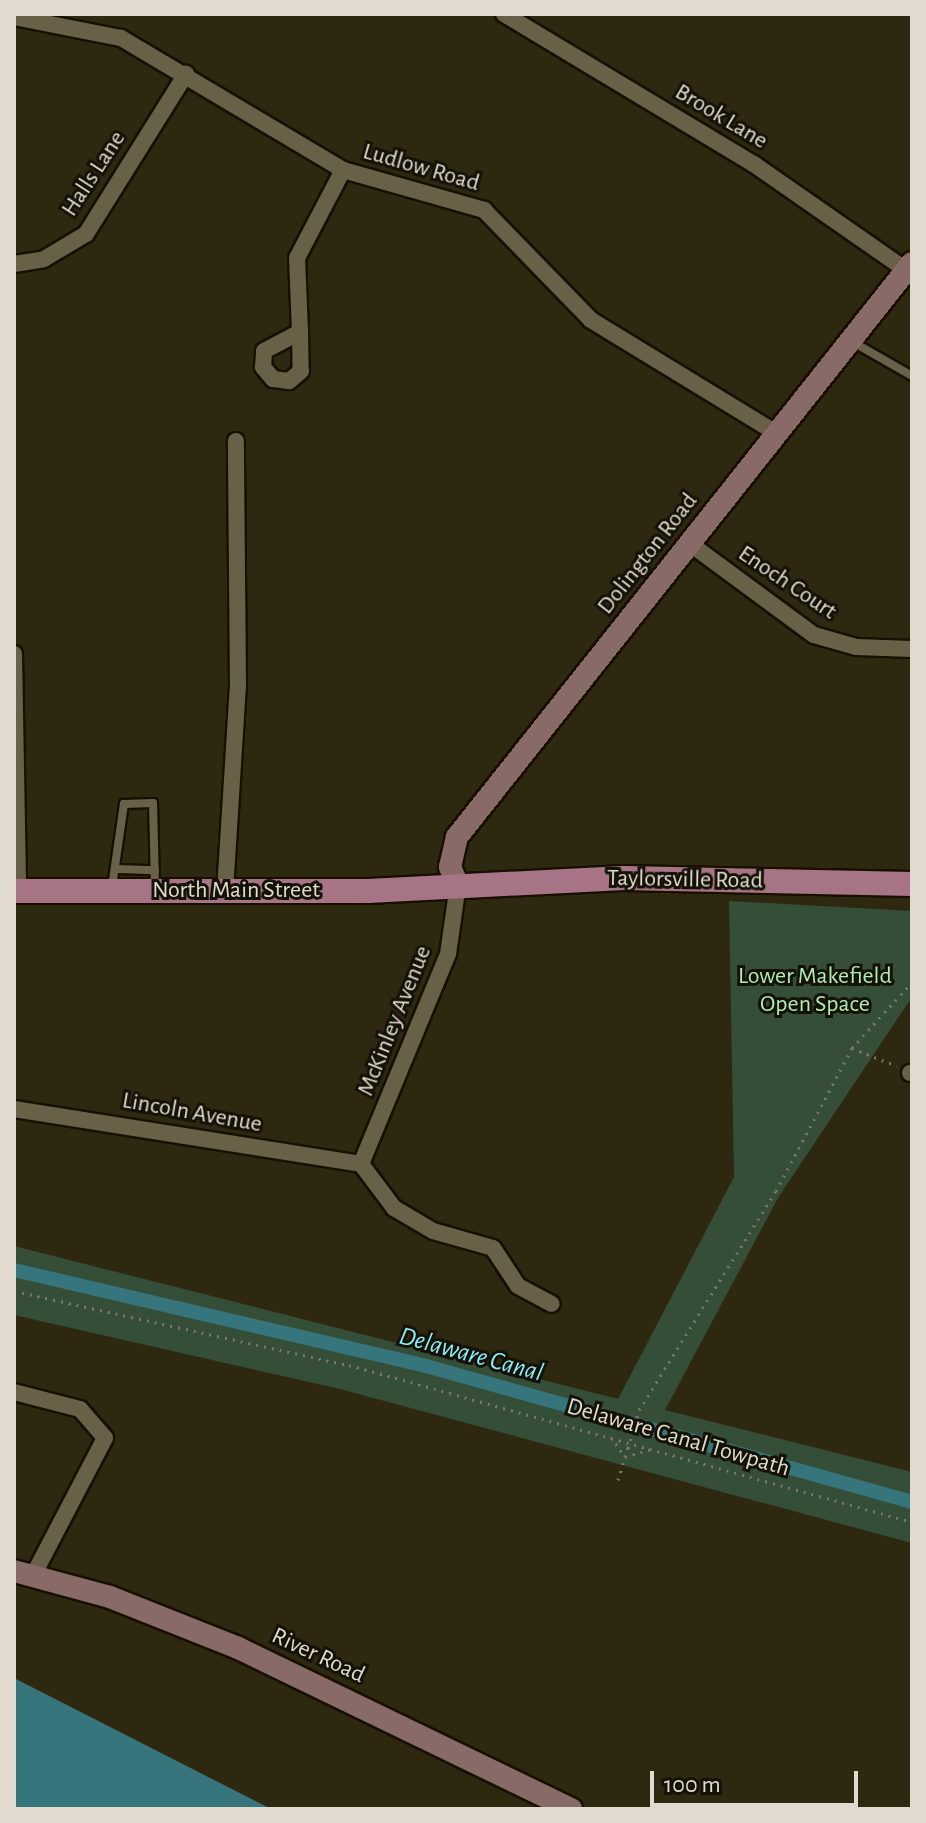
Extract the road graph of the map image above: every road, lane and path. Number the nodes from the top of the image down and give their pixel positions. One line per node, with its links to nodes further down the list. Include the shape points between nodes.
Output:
1 (504, 14): 6 (street, Brook Lane, via 755,165)
2 (14, 17): 3 (street, Ludlow Road, via 98,30)
3 (186, 74): 4 (street, Ludlow Road); 5 (street, Halls Lane, via 86,234 52,256)
4 (343, 170): 7 (street, via 297,258); 10 (street, Ludlow Road, via 484,210 591,320)
5 (14, 264)
6 (909, 267): 8 (street, Dolington Road)
7 (300, 332)
8 (850, 341): 9 (lane); 10 (street, Dolington Road)
9 (912, 376)
10 (776, 433): 12 (street, Dolington Road)
11 (236, 441): 21 (street, via 238,687)
12 (689, 543): 13 (street, Enoch Court, via 814,635 856,647); 19 (street, Dolington Road, via 457,837 450,867)
13 (912, 649)
14 (14, 654): 15 (street)
15 (16, 700): 20 (street)
16 (115, 880): 17 (main road, North Main Street); 17 (lane, via 124,804 153,803); 20 (main road, North Main Street)
17 (155, 880): 21 (main road, North Main Street)
18 (912, 884): 19 (main road, Taylorsville Road, via 624,878)
19 (458, 885): 21 (main road, North Main Street); 26 (street, McKinley Avenue, via 448,954)
20 (16, 891)
21 (225, 891)
22 (912, 982): 23 (path)
23 (852, 1048): 24 (path); 32 (path, bridge, via 776,1191 639,1410)
24 (911, 1073)
25 (14, 1109): 26 (street, Lincoln Avenue)
26 (363, 1166): 28 (street, via 394,1208 433,1231 493,1248 518,1286)
27 (14, 1291): 30 (path, Delaware Canal Towpath, via 349,1365)
28 (552, 1304)
29 (15, 1392): 35 (street, via 80,1409 105,1438)
30 (611, 1437): 31 (path, Delaware Canal Towpath); 32 (path)
31 (651, 1449): 32 (path); 34 (path, Delaware Canal Towpath)
32 (625, 1457): 33 (path)
33 (618, 1480)
34 (912, 1522)
35 (23, 1573): 36 (street, River Road, via 238,1648)
36 (571, 1809)

